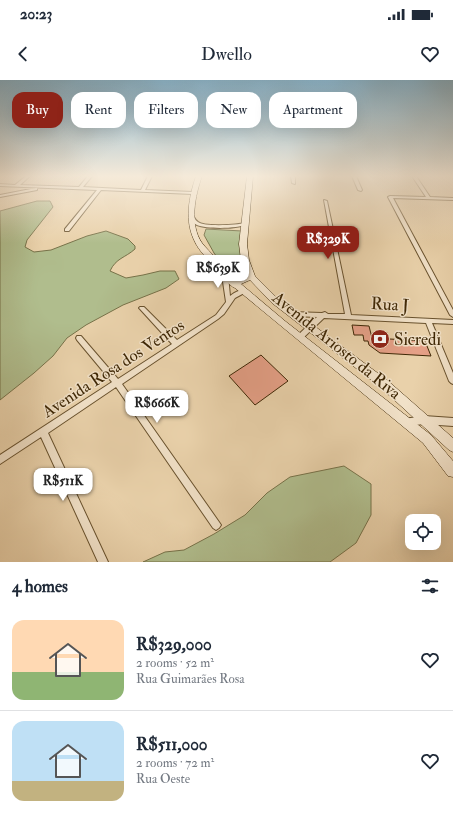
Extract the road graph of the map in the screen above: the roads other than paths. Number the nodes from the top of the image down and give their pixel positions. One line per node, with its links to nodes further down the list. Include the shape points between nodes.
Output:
1 (93, 198): 10 (street)
2 (193, 198): 8 (street, Avenida Ariosto da Riva, via 192,218)
3 (248, 198): 9 (street)
4 (391, 198): 19 (street)
5 (441, 198): 6 (street)
6 (453, 199)
7 (325, 200): 20 (street)
8 (199, 226): 9 (street); 11 (street, Avenida Ariosto da Riva, via 198,242)
9 (245, 227): 12 (street, via 245,260)
10 (68, 230)
11 (225, 275): 14 (street, Avenida Ariosto da Riva); 15 (street)
12 (252, 277): 13 (street); 14 (street, via 243,279)
13 (261, 287): 14 (street, via 254,290); 17 (street)
14 (239, 290): 15 (street, Avenida Rosa dos Ventos); 24 (street, Avenida Ariosto da Riva)
15 (228, 301): 26 (street, Avenida Rosa dos Ventos, via 223,312)
16 (142, 308): 26 (street)
17 (293, 314): 18 (street, Rua J); 23 (street)
18 (325, 314): 20 (street, Rua J); 23 (street)
19 (453, 315)
20 (348, 316): 21 (street, Rua J)
21 (428, 321): 22 (street, Rua J); 27 (street)
22 (453, 322)
23 (308, 328): 24 (street); 29 (street, via 383,383)
24 (300, 337): 30 (street, Avenida Ariosto da Riva)
25 (79, 338): 28 (street)
26 (176, 344): 28 (street, Avenida Rosa dos Ventos)
27 (453, 381)
28 (117, 383): 32 (street, Avenida Rosa dos Ventos); 36 (street)
29 (424, 420): 30 (street); 31 (street); 33 (street)
30 (406, 422): 35 (street, Avenida Ariosto da Riva, via 427,439)
31 (453, 422)
32 (42, 432): 34 (street, Avenida Rosa dos Ventos); 37 (street)
33 (453, 446)
34 (0, 460)
35 (453, 471)
36 (216, 525)
37 (103, 562)

